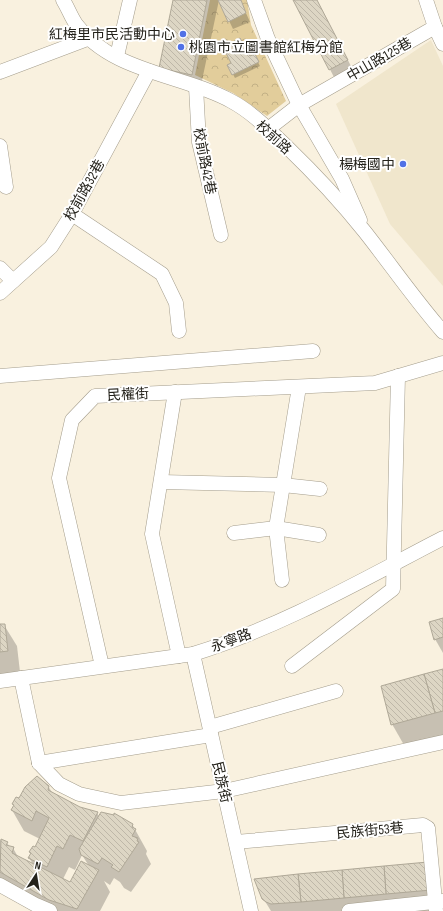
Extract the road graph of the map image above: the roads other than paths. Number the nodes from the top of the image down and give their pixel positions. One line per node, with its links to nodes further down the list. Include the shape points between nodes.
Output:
1 (64, 0): 6 (street, 校前路, via 76,24)
2 (130, 0): 8 (street)
3 (254, 0): 12 (street, via 268,39)
4 (426, 0): 5 (street)
5 (435, 27): 7 (street); 12 (street, 中山路125巷)
6 (90, 38): 8 (street, 校前路, via 107,52); 10 (street)
7 (443, 44)
8 (117, 56): 9 (street, 校前路)
9 (149, 71): 11 (street, 校前路); 16 (street, 校前路32巷)
10 (0, 72)
11 (196, 87): 13 (street, 校前路, via 232,101); 18 (street, 校前路42巷, via 199,142)
12 (299, 105): 13 (street, 中山路125巷); 17 (street, via 342,179)
13 (268, 129): 17 (street, 校前路, via 313,172)
14 (0, 146): 15 (street)
15 (6, 188)
16 (72, 214): 20 (street, 校前路32巷, via 51,247); 22 (street, via 162,274 176,303)
17 (365, 232): 23 (street, 校前路, via 420,306)
18 (221, 234)
19 (0, 268): 20 (street)
20 (13, 281): 21 (street, 校前路32巷)
21 (0, 293)
22 (179, 330)
23 (443, 332)
24 (312, 351): 26 (street)
25 (443, 363): 27 (street, 民權街)
26 (0, 376)
27 (398, 376): 28 (street, 民權街, via 375,383); 37 (street)
28 (299, 387): 29 (street, 民權街); 31 (street)
29 (175, 392): 30 (street); 41 (street, 民權街, via 96,396 72,420 59,478)
30 (161, 482): 31 (street); 40 (street, via 152,534)
31 (283, 485): 32 (street); 33 (street)
32 (320, 489)
33 (276, 528): 34 (street); 35 (street); 38 (street)
34 (234, 533)
35 (319, 535)
36 (443, 538): 37 (street, 永寧路)
37 (395, 563): 39 (street, 永寧路, via 270,626); 42 (street, via 393,590)
38 (282, 580)
39 (193, 654): 40 (street, 永寧路); 46 (street, 民族街)
40 (179, 656): 41 (street, 永寧路)
41 (102, 666): 43 (street, 永寧路)
42 (292, 666)
43 (21, 678): 44 (street, 永寧路); 48 (street)
44 (0, 681)
45 (336, 691): 46 (street)
46 (211, 731): 48 (street); 49 (street, 民族街)
47 (443, 742): 49 (street)
48 (39, 763): 49 (street, via 59,784 79,794 121,803)
49 (224, 791): 50 (street, 民族街)
50 (236, 842): 52 (street, 民族街53巷, via 424,825 428,828); 55 (street, 民族街)
51 (0, 885): 53 (street)
52 (438, 905): 56 (street)
53 (34, 908): 54 (street)
54 (50, 911)
55 (251, 911)
56 (350, 911)

